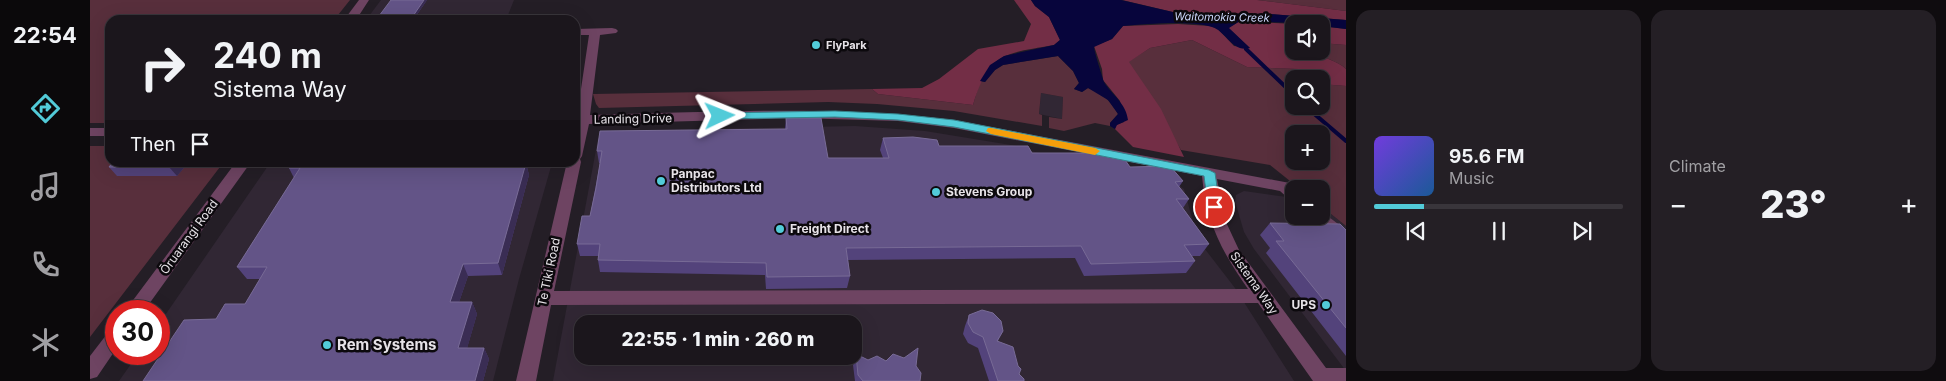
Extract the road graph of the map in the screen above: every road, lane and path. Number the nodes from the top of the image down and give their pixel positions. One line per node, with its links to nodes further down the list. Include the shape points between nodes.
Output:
1 (364, 0): 2 (street)
2 (354, 15)
3 (595, 31): 4 (street); 5 (street); 6 (street)
4 (612, 31)
5 (580, 32)
6 (580, 114)
7 (580, 120): 12 (street, Landing Drive, via 796,114 898,117 954,124)
8 (90, 132): 9 (street)
9 (105, 132)
10 (240, 167): 18 (street, Ōruarangi Road)
11 (573, 167): 17 (street, Te Tiki Road)
12 (1209, 173): 13 (street, Landing Drive); 16 (street, Sistema Way, via 1211,194 1223,236)
13 (1285, 190)
14 (1330, 225): 15 (street)
15 (1346, 239)
16 (1263, 296): 17 (street); 22 (street, Sistema Way)
17 (544, 298): 23 (street, Te Tiki Road)
18 (142, 300)
19 (105, 350): 20 (street)
20 (90, 371)
21 (1346, 377): 22 (street)
22 (1322, 378)
23 (526, 381)

